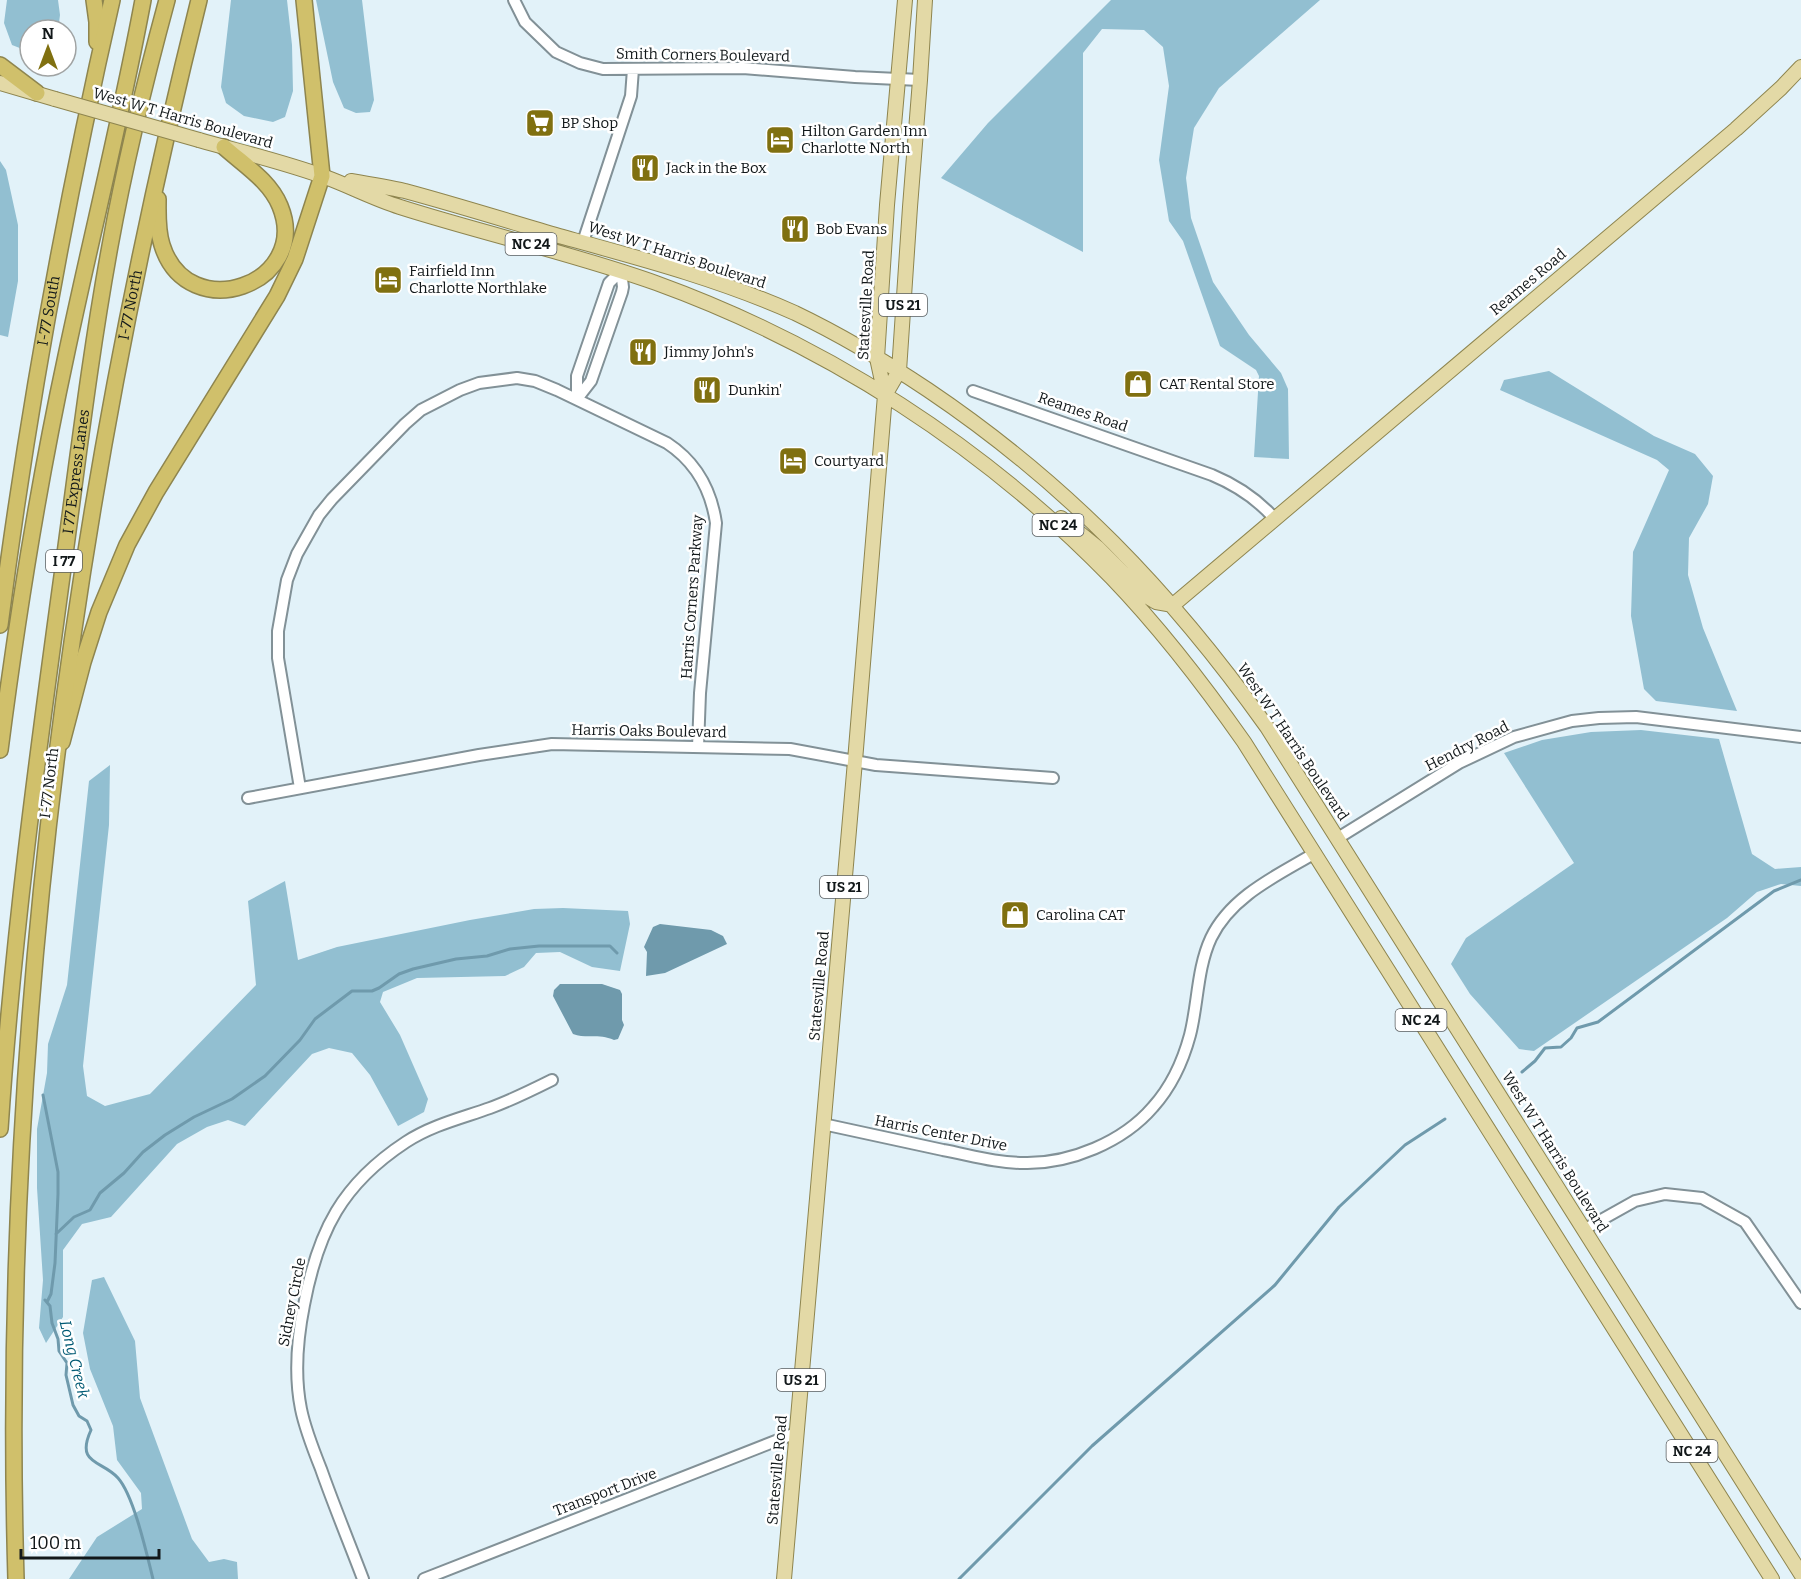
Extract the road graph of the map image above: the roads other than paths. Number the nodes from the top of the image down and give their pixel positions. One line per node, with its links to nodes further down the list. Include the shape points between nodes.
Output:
1 (94, 0): 13 (highway)
2 (112, 0): 13 (highway, I-77 South)
3 (143, 0): 34 (highway, I 77 Express Lanes / I 77, via 52,422)
4 (167, 0): 44 (highway, I 77 Express Lanes / I 77, via 130,146 94,340 31,806)
5 (199, 0): 19 (highway, I-77 North / I 77)
6 (304, 0): 20 (highway)
7 (514, 0): 12 (street, Smith Corners Boulevard, via 525,22 556,52 603,69)
8 (905, 0): 14 (main road, Statesville Road / US 21)
9 (922, 2): 15 (main road, Statesville Road / US 21)
10 (0, 65): 17 (highway)
11 (1801, 67): 29 (main road, Reames Road, via 1736,129)
12 (633, 69): 14 (street, Smith Corners Boulevard, via 742,68); 21 (street, via 631,96)
13 (97, 70): 31 (highway, I-77 South, via 40,363)
14 (898, 79): 15 (street, Smith Corners Boulevard); 23 (main road, Statesville Road / US 21)
15 (920, 80): 24 (main road, Statesville Road / US 21)
16 (0, 83): 17 (main road, West W T Harris Boulevard / NC 24)
17 (37, 93): 18 (main road, West W T Harris Boulevard / NC 24, bridge)
18 (224, 147): 19 (highway, via 265,183 283,215 285,234 277,259 260,278 245,286 207,289 175,269 160,236); 20 (main road, West W T Harris Boulevard / NC 24)
19 (158, 171): 39 (highway, I-77 North / I 77, via 96,475)
20 (322, 176): 21 (main road, West W T Harris Boulevard / NC 24, via 402,190); 22 (main road, West W T Harris Boulevard / NC 24, via 398,206); 39 (highway, via 284,284 156,492 117,567 83,662)
21 (583, 242): 23 (main road, West W T Harris Boulevard / NC 24, via 765,300)
22 (621, 271): 26 (main road, West W T Harris Boulevard / NC 24, via 775,333); 27 (street, via 623,287 618,303 591,381)
23 (877, 358): 24 (main road, West W T Harris Boulevard / NC 24); 26 (main road, Statesville Road / US 21)
24 (899, 371): 26 (main road, Statesville Road / US 21); 30 (main road, West W T Harris Boulevard / NC 24, via 998,440 1054,485)
25 (973, 391): 29 (street, Reames Road, via 1227,481 1262,504)
26 (885, 395): 28 (main road, West W T Harris Boulevard / NC 24); 35 (main road, Statesville Road / US 21)
27 (577, 399): 33 (street, Harris Corners Parkway, via 679,451 708,489 716,523); 37 (street, Harris Corners Parkway, via 517,378 460,390 421,410 405,424 319,514 287,580 278,631 278,658)
28 (1009, 483): 30 (main road, via 1077,530 1146,596); 41 (main road, West W T Harris Boulevard / NC 24, via 1079,545 1159,630 1264,771)
29 (1274, 519): 30 (main road, Reames Road)
30 (1173, 605): 40 (main road, West W T Harris Boulevard / NC 24, via 1260,717)
31 (0, 625)
32 (1801, 737): 40 (street, Hendry Road, via 1636,717 1572,722 1514,737 1459,763)
33 (698, 747): 35 (street, Harris Oaks Boulevard, via 790,749); 37 (street, Harris Oaks Boulevard, via 538,745)
34 (0, 750)
35 (855, 761): 36 (street, Harris Oaks Boulevard); 43 (main road, Statesville Road / US 21)
36 (1053, 778)
37 (300, 788): 38 (street, Harris Oaks Boulevard)
38 (248, 798)
39 (46, 807): 49 (highway, I-77 North / I 77, via 27,986 14,1198 10,1388)
40 (1338, 838): 45 (main road, West W T Harris Boulevard / NC 24)
41 (1315, 853): 43 (street, Harris Center Drive, via 1255,889 1222,921 1206,954 1191,1033 1178,1069 1154,1107 1117,1137 1072,1157 1026,1164); 53 (main road, West W T Harris Boulevard / NC 24)
42 (552, 1080): 50 (street, Sidney Circle, via 509,1101 427,1130 389,1153 347,1195 320,1242 299,1325 298,1392 306,1430)
43 (823, 1124): 47 (main road, Statesville Road / US 21)
44 (0, 1129)
45 (1584, 1229): 46 (street, via 1635,1201 1665,1194 1702,1198 1745,1222); 48 (main road, West W T Harris Boulevard / NC 24)
46 (1801, 1303)
47 (796, 1433): 51 (street, Transport Drive); 52 (main road, Statesville Road / US 21)
48 (1801, 1575): 54 (main road)
49 (16, 1579)
50 (363, 1579)
51 (424, 1579)
52 (784, 1579)
53 (1772, 1579)
54 (1788, 1579)

